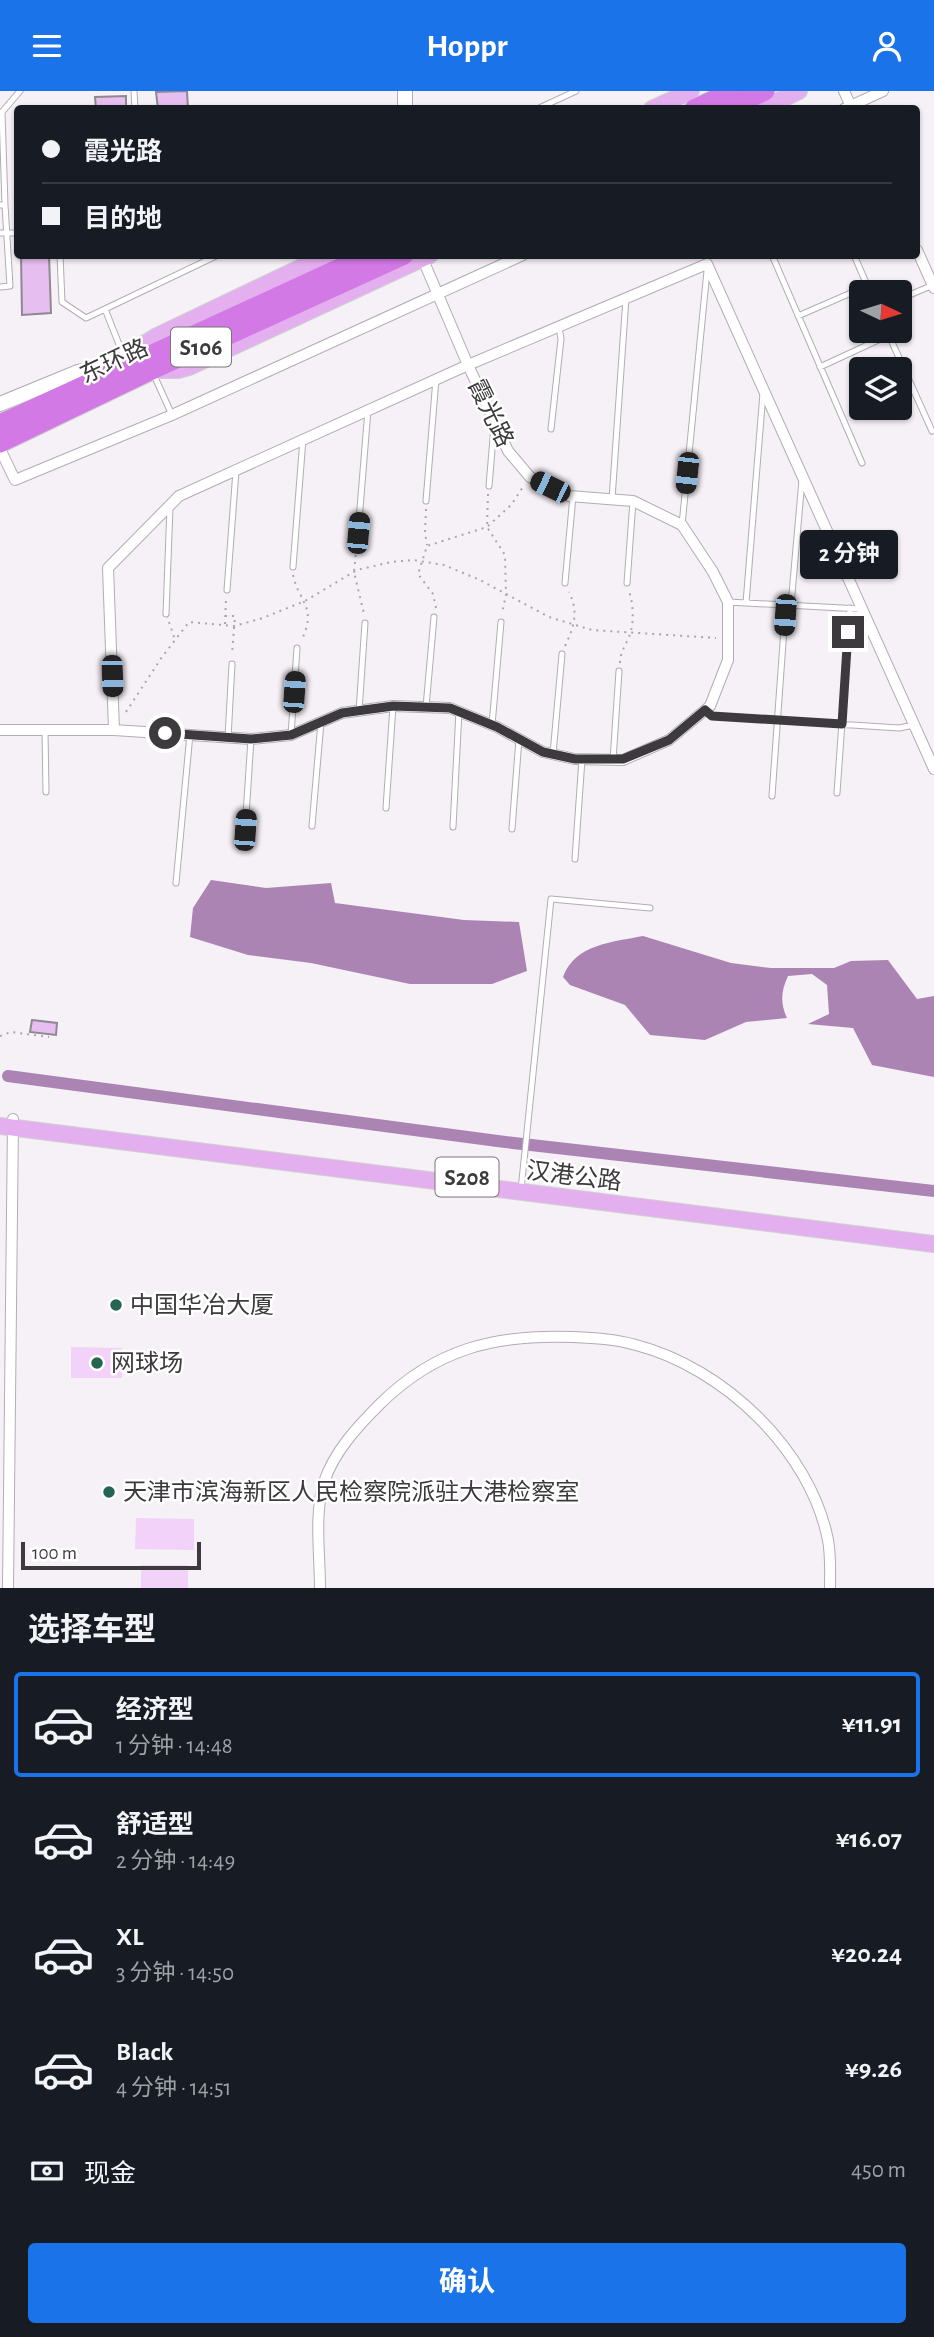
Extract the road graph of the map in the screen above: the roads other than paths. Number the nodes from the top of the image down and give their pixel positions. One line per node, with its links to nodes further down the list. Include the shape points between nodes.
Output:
1 (20, 91): 13 (lane, via 2,112)
2 (576, 91): 9 (lane)
3 (691, 91): 10 (main road)
4 (733, 91): 8 (highway)
5 (765, 91): 8 (highway)
6 (799, 91): 11 (main road)
7 (883, 91): 12 (street)
8 (716, 100)
9 (546, 105)
10 (661, 105)
11 (769, 105)
12 (855, 105)
13 (2, 205): 14 (lane)
14 (3, 233): 27 (lane, via 10,286)
15 (920, 257): 26 (street)
16 (60, 259): 32 (lane, via 62,302 86,318)
17 (210, 259): 32 (lane)
18 (412, 259): 40 (highway, 东环路 / S106)
19 (421, 259): 28 (street, 霞光路)
20 (514, 259): 28 (street)
21 (774, 259): 33 (lane)
22 (856, 259): 25 (lane)
23 (329, 261): 37 (highway, 东环路 / S106)
24 (707, 264): 31 (street); 42 (street); 62 (lane)
25 (865, 280)
26 (933, 286): 29 (lane)
27 (0, 287)
28 (439, 294): 38 (street, 霞光路); 45 (street)
29 (912, 294)
30 (849, 297): 33 (lane)
31 (626, 298): 34 (street); 58 (lane)
32 (105, 309): 37 (lane)
33 (798, 316): 39 (lane)
34 (559, 327): 38 (street); 48 (lane)
35 (868, 343): 39 (lane)
36 (892, 343): 49 (lane)
37 (127, 365): 43 (main road, via 78,372); 47 (highway, 东环路 / S106)
38 (468, 365): 41 (street); 46 (street, 霞光路)
39 (820, 367): 53 (lane)
40 (152, 370): 45 (lane); 51 (highway, 东环路 / S106)
41 (436, 379): 44 (street); 59 (lane)
42 (763, 389): 55 (street); 69 (lane)
43 (0, 404)
44 (368, 410): 50 (street); 63 (lane)
45 (172, 415): 52 (street, via 15,480)
46 (495, 423): 56 (lane); 57 (street, 霞光路, via 508,451 530,477)
47 (0, 424)
48 (551, 429)
49 (932, 431)
50 (303, 439): 54 (street); 64 (lane)
51 (0, 443)
52 (0, 449)
53 (862, 463)
54 (236, 471): 61 (street, via 178,496); 67 (lane)
55 (802, 476): 70 (lane); 72 (street)
56 (489, 486)
57 (573, 496): 58 (street, 霞光路); 65 (lane)
58 (612, 499): 60 (street, 霞光路)
59 (426, 501)
60 (633, 501): 62 (street, 霞光路); 66 (lane)
61 (170, 504): 73 (lane); 92 (street, via 108,568)
62 (682, 525): 68 (street)
63 (358, 533)
64 (293, 567)
65 (565, 583)
66 (627, 583)
67 (227, 590)
68 (728, 602): 69 (lane); 83 (street, via 728,660)
69 (746, 603): 70 (lane)
70 (791, 605): 71 (lane); 86 (lane, via 785,615)
71 (850, 608): 72 (lane); 88 (lane)
72 (862, 609): 90 (street)
73 (166, 614)
74 (433, 617): 82 (lane)
75 (500, 622): 89 (lane)
76 (365, 623): 84 (lane)
77 (297, 648): 95 (lane)
78 (562, 654): 99 (lane)
79 (232, 664): 96 (lane)
80 (619, 671): 101 (lane)
81 (393, 706): 82 (street); 84 (street); 106 (lane)
82 (426, 707): 85 (street)
83 (705, 710): 86 (lane, via 712,716); 101 (street, via 669,740)
84 (359, 711): 87 (street)
85 (459, 711): 89 (street); 108 (lane)
86 (778, 720): 88 (lane); 105 (lane)
87 (321, 722): 95 (street); 107 (lane)
88 (842, 724): 90 (lane); 104 (lane)
89 (492, 725): 98 (street)
90 (914, 725): 102 (street)
91 (0, 730): 93 (street)
92 (114, 730): 93 (street); 94 (street)
93 (46, 731): 103 (lane)
94 (190, 734): 96 (street); 112 (lane)
95 (291, 735): 97 (street)
96 (228, 738): 97 (street)
97 (251, 739): 110 (lane)
98 (519, 739): 99 (street); 109 (lane)
99 (553, 754): 100 (street)
100 (582, 759): 101 (street); 111 (lane)
101 (613, 759)
102 (934, 769)
103 (46, 792)
104 (837, 793)
105 (772, 796)
106 (386, 808)
107 (312, 826)
108 (453, 827)
109 (512, 829)
110 (245, 830)
111 (575, 859)
112 (176, 883)
113 (650, 908): 115 (lane, via 551,899)
114 (6, 1122): 115 (main road, 汉港公路 / S208); 118 (street)
115 (521, 1188): 116 (main road, 汉港公路 / S208); 117 (main road, 汉港公路)
116 (934, 1234)
117 (934, 1244)
118 (4, 1495): 119 (street)
119 (8, 1588)
120 (320, 1588): 121 (street, via 320,1499 332,1464 355,1429 407,1380 439,1360 491,1341 554,1336 604,1339 658,1352 748,1406 782,1442 815,1500 828,1540)
121 (830, 1588)

